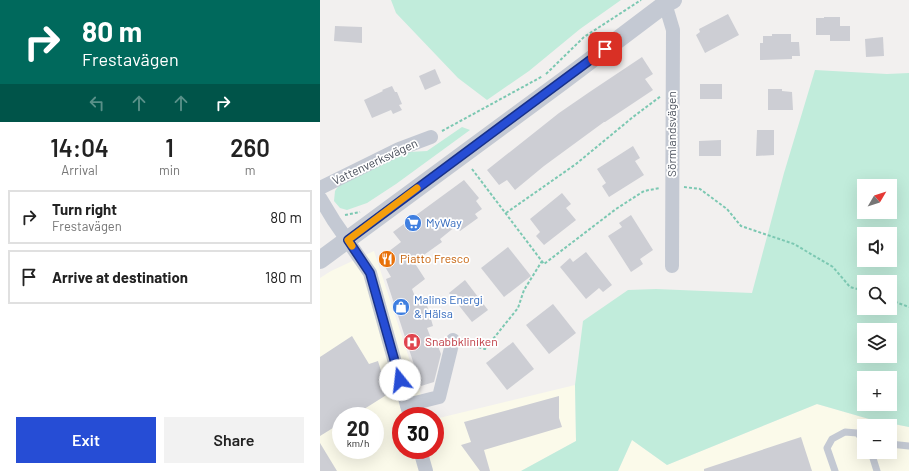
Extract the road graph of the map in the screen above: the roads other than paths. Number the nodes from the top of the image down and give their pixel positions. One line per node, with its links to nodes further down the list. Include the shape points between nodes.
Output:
1 (667, 1): 5 (street); 7 (street, Sörmlandsvägen, via 673,30)
2 (431, 137): 3 (street, Vattenverksvägen, via 399,149)
3 (320, 188)
4 (320, 198): 5 (street)
5 (348, 240): 6 (street); 9 (street, via 370,273)
6 (324, 257)
7 (672, 266)
8 (453, 340): 10 (street, via 439,397)
9 (408, 407)
10 (418, 407)
11 (857, 434): 17 (lane, via 845,432 832,440 827,448)
12 (897, 445): 13 (lane)
13 (909, 446)
14 (423, 459): 16 (street)
15 (873, 459): 18 (lane)
16 (426, 471)
17 (834, 471)
18 (877, 471)

